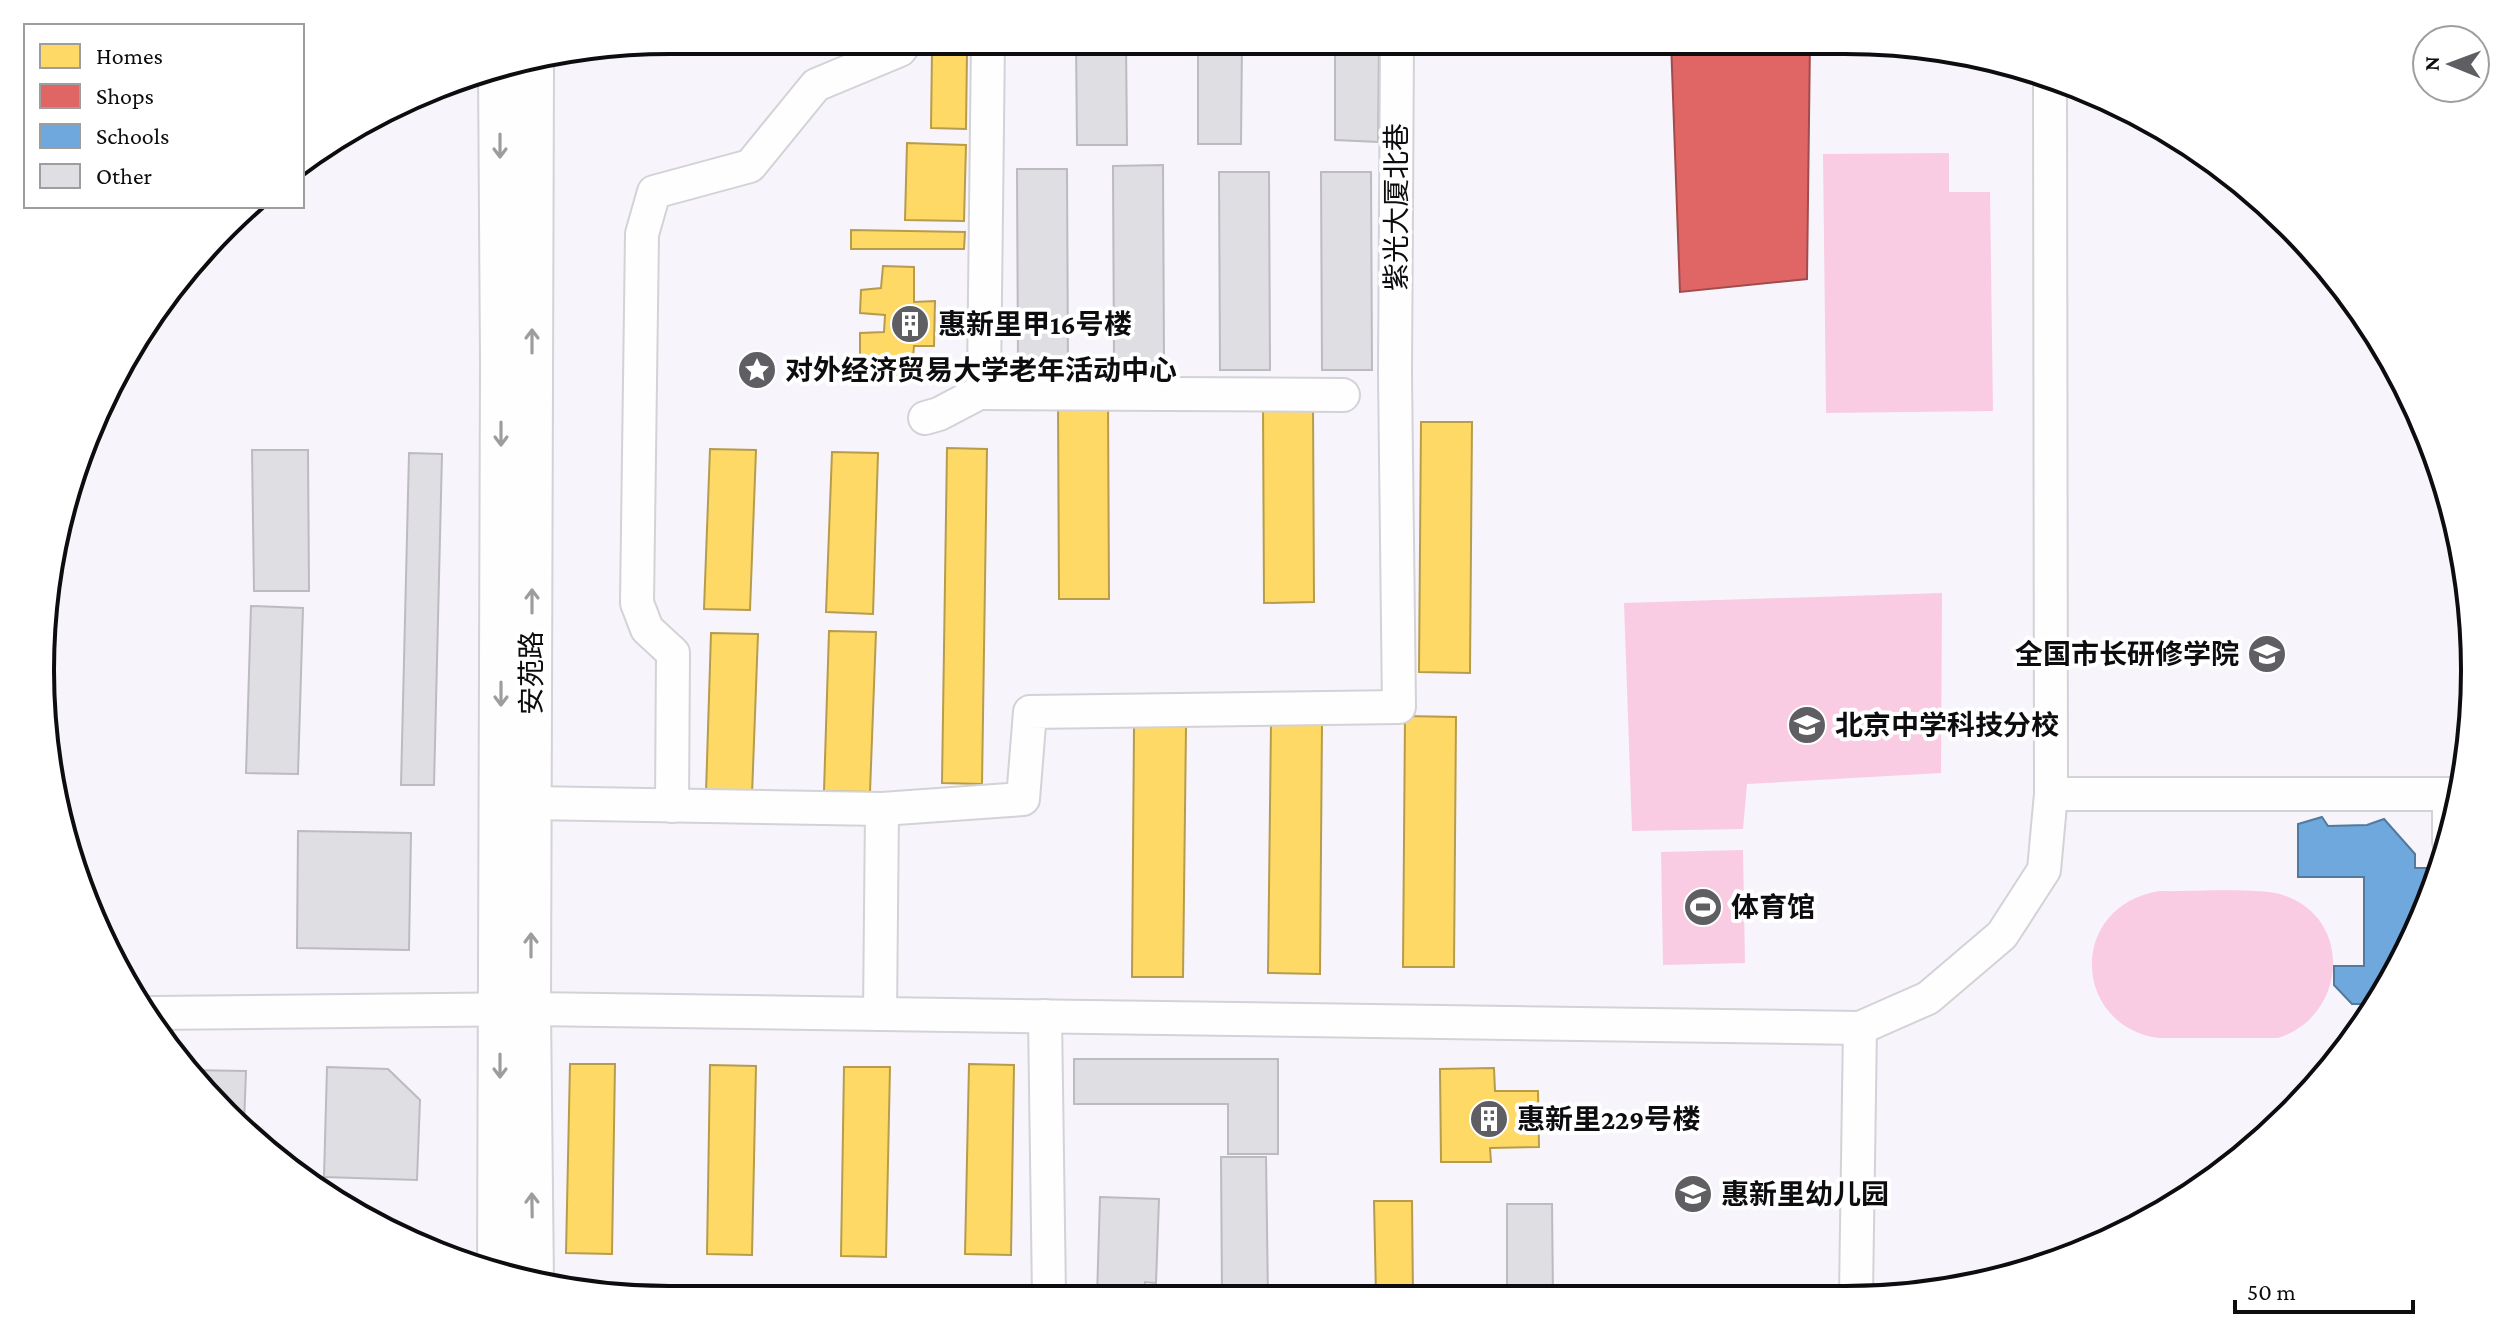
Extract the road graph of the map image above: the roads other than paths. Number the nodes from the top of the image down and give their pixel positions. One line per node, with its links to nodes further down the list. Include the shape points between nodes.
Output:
1 (890, 54): 13 (street, via 816,85 750,166 654,192 642,234 637,603 647,629 673,653)
2 (988, 54): 7 (street, via 984,381)
3 (1397, 54): 14 (street, 紫光大厦北巷, via 1399,707 1030,712 1023,799)
4 (533, 70): 12 (main road, 安苑路, one-way to 4)
5 (499, 79): 15 (main road, 安苑路, one-way to 15)
6 (2050, 90): 10 (street)
7 (979, 393): 8 (street); 9 (street)
8 (1343, 395)
9 (925, 418)
10 (2051, 794): 11 (street); 19 (street, via 2044,870 2002,935 1928,998)
11 (2448, 794)
12 (531, 803): 13 (street); 15 (main road, 安苑路, one-way to 12)
13 (672, 806): 14 (street)
14 (882, 809): 17 (street)
15 (515, 1008): 16 (street); 17 (street); 20 (main road, 安苑路, one-way to 20); 21 (main road, 安苑路, one-way to 15)
16 (159, 1013)
17 (880, 1014): 18 (street)
18 (1045, 1016): 19 (street); 22 (street)
19 (1860, 1028): 23 (street)
20 (499, 1261)
21 (532, 1270)
22 (1049, 1286)
23 (1856, 1286)

